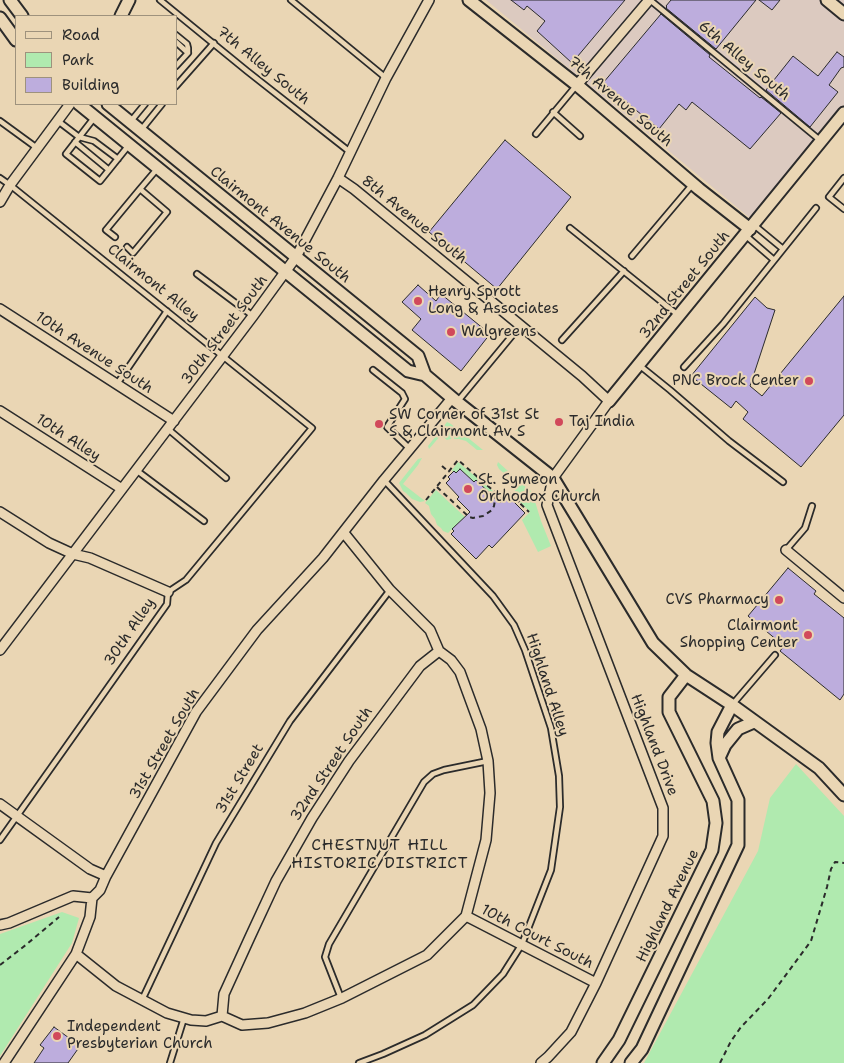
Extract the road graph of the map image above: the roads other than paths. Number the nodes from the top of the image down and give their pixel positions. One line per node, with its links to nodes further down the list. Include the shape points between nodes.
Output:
1 (10, 0): 10 (street)
2 (129, 0): 11 (street)
3 (160, 0): 15 (lane, 7th Alley South)
4 (291, 0): 19 (lane)
5 (429, 0): 19 (street, 30th Street South)
6 (470, 0): 21 (street, 7th Avenue South)
7 (649, 0): 21 (street); 37 (lane, 6th Alley South)
8 (827, 0): 9 (street)
9 (844, 14)
10 (21, 15)
11 (122, 15)
12 (0, 18): 14 (street)
13 (178, 36): 17 (lane, via 187,44)
14 (15, 39)
15 (214, 43): 20 (lane); 41 (lane, 7th Alley South)
16 (178, 44): 17 (lane)
17 (188, 53): 18 (lane)
18 (178, 64)
19 (386, 78): 41 (street, 30th Street South)
20 (178, 84)
21 (577, 85): 27 (lane); 48 (street, 7th Avenue South)
22 (69, 105): 30 (street)
23 (80, 105): 29 (street)
24 (109, 105): 32 (street, Clairmont Avenue South)
25 (143, 105): 32 (lane)
26 (161, 105): 33 (lane)
27 (553, 112): 34 (lane); 35 (lane)
28 (844, 113): 37 (street, 32nd Street South)
29 (95, 117): 36 (lane); 39 (street)
30 (57, 120): 36 (lane); 40 (street)
31 (0, 121): 40 (lane)
32 (130, 122): 33 (street, Clairmont Avenue South)
33 (141, 131): 60 (street, Clairmont Avenue South)
34 (536, 134)
35 (580, 136)
36 (79, 137): 38 (lane); 42 (lane, via 94,141)
37 (821, 141): 55 (street, 32nd Street South)
38 (75, 142): 44 (lane); 44 (lane, via 66,154 100,181)
39 (130, 144): 42 (lane); 43 (street)
40 (37, 148): 49 (street)
41 (350, 152): 46 (street, 30th Street South)
42 (118, 160): 44 (lane)
43 (158, 168): 50 (lane); 62 (street, Clairmont Avenue South)
44 (109, 170)
45 (0, 178): 49 (lane, Clairmont Alley)
46 (338, 178): 60 (street, 30th Street South); 69 (street, 8th Avenue South)
47 (844, 178): 53 (lane, via 828,197)
48 (693, 184): 55 (street, 7th Avenue South); 59 (lane)
49 (10, 185): 51 (street); 66 (lane, Clairmont Alley)
50 (140, 189): 56 (lane, via 106,230); 57 (lane, via 167,212 133,253)
51 (0, 202)
52 (816, 208): 58 (lane)
53 (844, 209)
54 (570, 228): 63 (lane)
55 (750, 230): 58 (lane); 61 (lane); 67 (street, 32nd Street South)
56 (115, 237)
57 (127, 247)
58 (783, 249): 61 (lane)
59 (632, 256)
60 (296, 257): 62 (street, 30th Street South); 75 (street, Clairmont Avenue South, via 418,356)
61 (774, 260): 73 (lane)
62 (286, 271): 68 (street, 30th Street South); 75 (street, Clairmont Avenue South, via 408,371)
63 (624, 271): 67 (lane); 70 (lane)
64 (197, 274): 68 (lane)
65 (0, 309): 76 (street, 10th Avenue South)
66 (167, 311): 71 (lane, Clairmont Alley); 76 (lane)
67 (678, 315): 72 (street, 32nd Street South)
68 (253, 316): 71 (street, 30th Street South)
69 (520, 326): 77 (lane); 78 (street, 8th Avenue South)
70 (562, 340)
71 (223, 356): 80 (street, 30th Street South); 81 (lane, Clairmont Alley)
72 (639, 365): 78 (street, 32nd Street South); 88 (lane)
73 (684, 367)
74 (373, 370): 83 (lane, via 405,399 387,427)
75 (425, 375): 77 (street, Clairmont Avenue South)
76 (117, 384): 80 (street, 10th Avenue South)
77 (454, 400): 83 (street, 31st Street South); 86 (street, Clairmont Avenue South)
78 (609, 401): 86 (street, 32nd Street South)
79 (0, 411): 89 (street, 10th Alley)
80 (174, 421): 82 (street, 30th Street South)
81 (312, 428): 97 (lane, 30th Alley, via 186,580)
82 (168, 429): 84 (street, 30th Street South); 85 (lane)
83 (410, 449): 87 (street, 31st Street South)
84 (136, 470): 89 (street, 30th Street South); 92 (lane)
85 (226, 478)
86 (553, 478): 102 (street, Clairmont Avenue South, via 653,643); 117 (street, Highland Drive, via 547,505 663,808 662,836)
87 (384, 480): 93 (street, 31st Street South); 115 (lane, Highland Alley, via 493,596 514,625 552,728 560,808 551,870)
88 (783, 482)
89 (122, 489): 95 (street, 30th Street South)
90 (812, 506): 94 (lane, via 805,528)
91 (0, 512): 95 (street, via 49,544)
92 (204, 521)
93 (344, 533): 96 (street); 111 (street, 31st Street South, via 256,630 196,712)
94 (786, 550): 98 (street)
95 (73, 554): 97 (street, via 90,558); 99 (street, 30th Street South)
96 (390, 590): 100 (street, via 430,630); 119 (lane, 31st Street, via 290,721 216,844)
97 (168, 592): 109 (lane, 30th Alley, via 167,604)
98 (844, 598)
99 (0, 650)
100 (439, 651): 106 (street, via 460,672); 120 (street, 32nd Street South, via 420,666 349,761 312,818 276,881 224,994)
101 (775, 655): 103 (lane)
102 (686, 675): 103 (street, Clairmont Avenue South); 126 (street, Highland Avenue, via 669,698 669,712 713,801 716,823 712,850 619,1040)
103 (732, 704): 104 (street, Clairmont Avenue South); 105 (street, via 718,732)
104 (754, 722): 105 (street, via 738,729); 107 (street, Clairmont Avenue South, via 818,768)
105 (719, 758): 127 (street, via 738,800 738,845 642,1049)
106 (488, 762): 113 (street, via 490,792 486,840); 118 (lane, via 444,770 424,782 329,944 325,957)
107 (844, 795)
108 (0, 804): 109 (street)
109 (17, 816): 110 (lane, 30th Alley); 111 (street, via 90,869)
110 (0, 840)
111 (106, 876): 112 (street, 31st Street South)
112 (92, 898): 114 (street, via 73,896); 116 (street, 31st Street South, via 90,917)
113 (466, 916): 115 (street, 10th Court South); 118 (street, via 427,955)
114 (0, 925)
115 (522, 944): 117 (street, 10th Court South); 124 (lane, Highland Alley, via 503,974 473,1005 425,1035)
116 (76, 954): 119 (street, via 116,986); 122 (street, 31st Street South)
117 (596, 983): 125 (street, Highland Drive, via 571,1032)
118 (342, 998): 120 (street, via 268,1023 242,1025)
119 (142, 1000): 121 (street)
120 (222, 1016): 121 (street, via 206,1021)
121 (184, 1018): 123 (lane)
122 (4, 1063)
123 (170, 1063)
124 (358, 1063)
125 (541, 1063)
126 (603, 1063)
127 (632, 1063)

